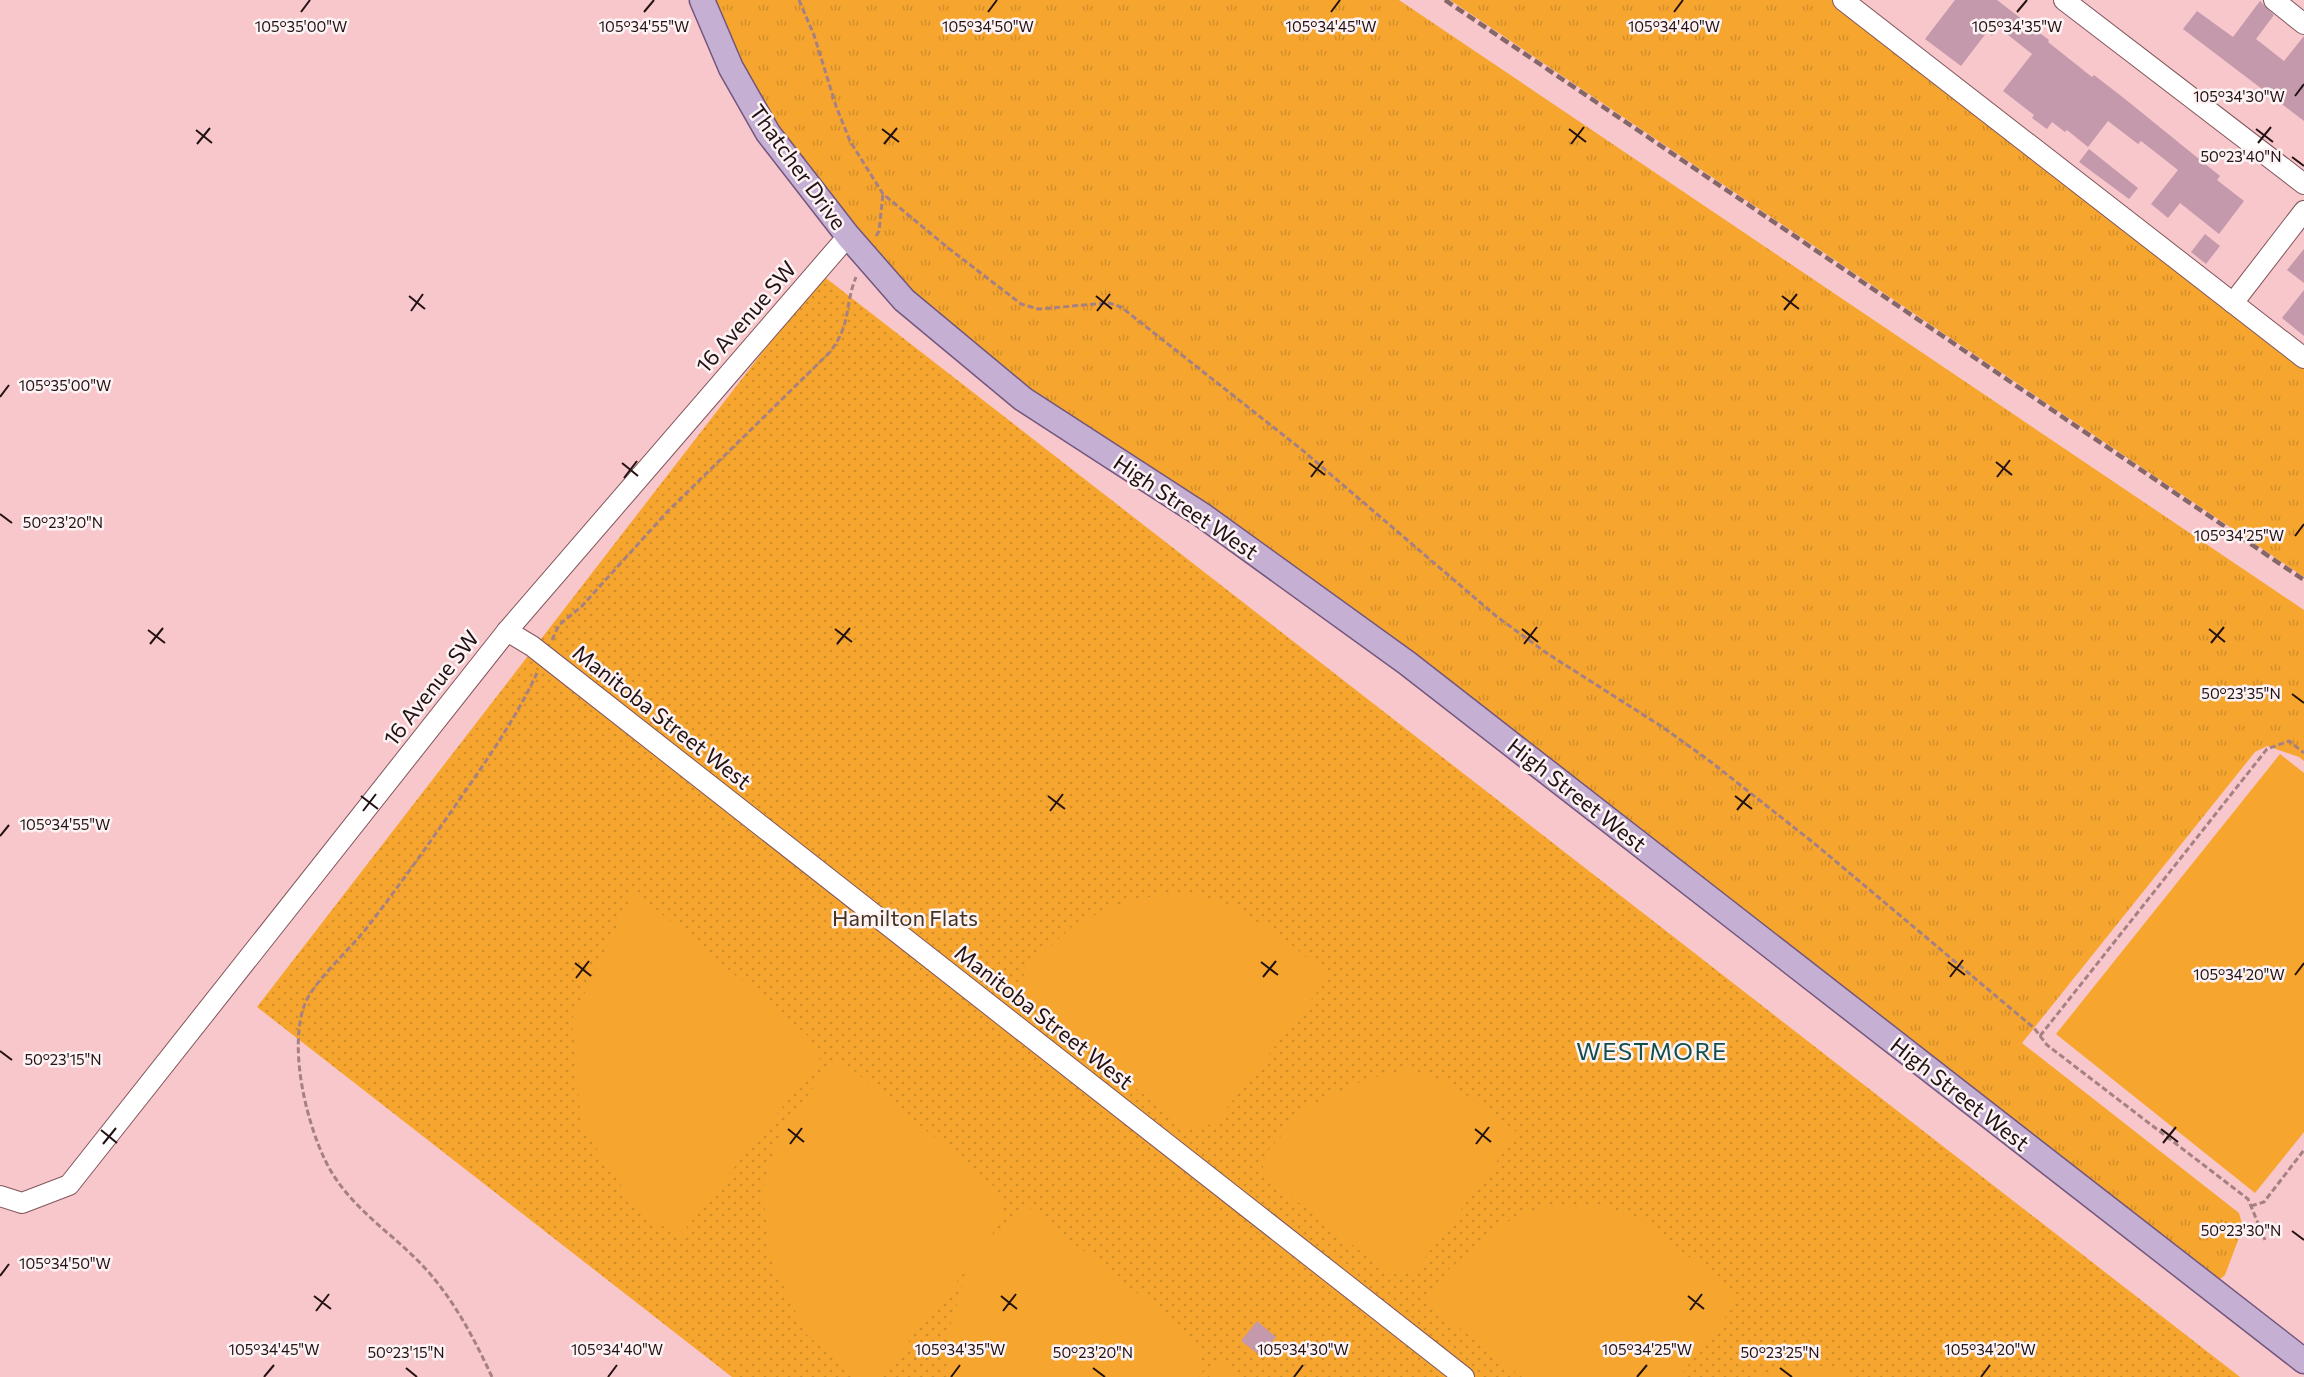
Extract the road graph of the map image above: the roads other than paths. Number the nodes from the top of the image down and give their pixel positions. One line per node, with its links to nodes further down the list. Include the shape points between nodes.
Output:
1 (702, 0): 8 (main road, Thatcher Drive, via 731,68 768,133)
2 (1843, 0): 9 (street)
3 (2064, 0): 6 (street)
4 (2274, 0): 5 (street)
5 (2304, 24)
6 (2304, 184)
7 (2304, 211): 9 (street)
8 (856, 245): 11 (street, 16 Avenue SW); 13 (main road, High Street West, via 904,300 1023,399 1202,515 1407,663)
9 (2233, 303): 10 (street)
10 (2304, 357)
11 (507, 631): 12 (street, 16 Avenue SW, via 69,1185 22,1203); 14 (street, Manitoba Street West, via 545,656)
12 (0, 1196)
13 (2304, 1362)
14 (1464, 1377)

